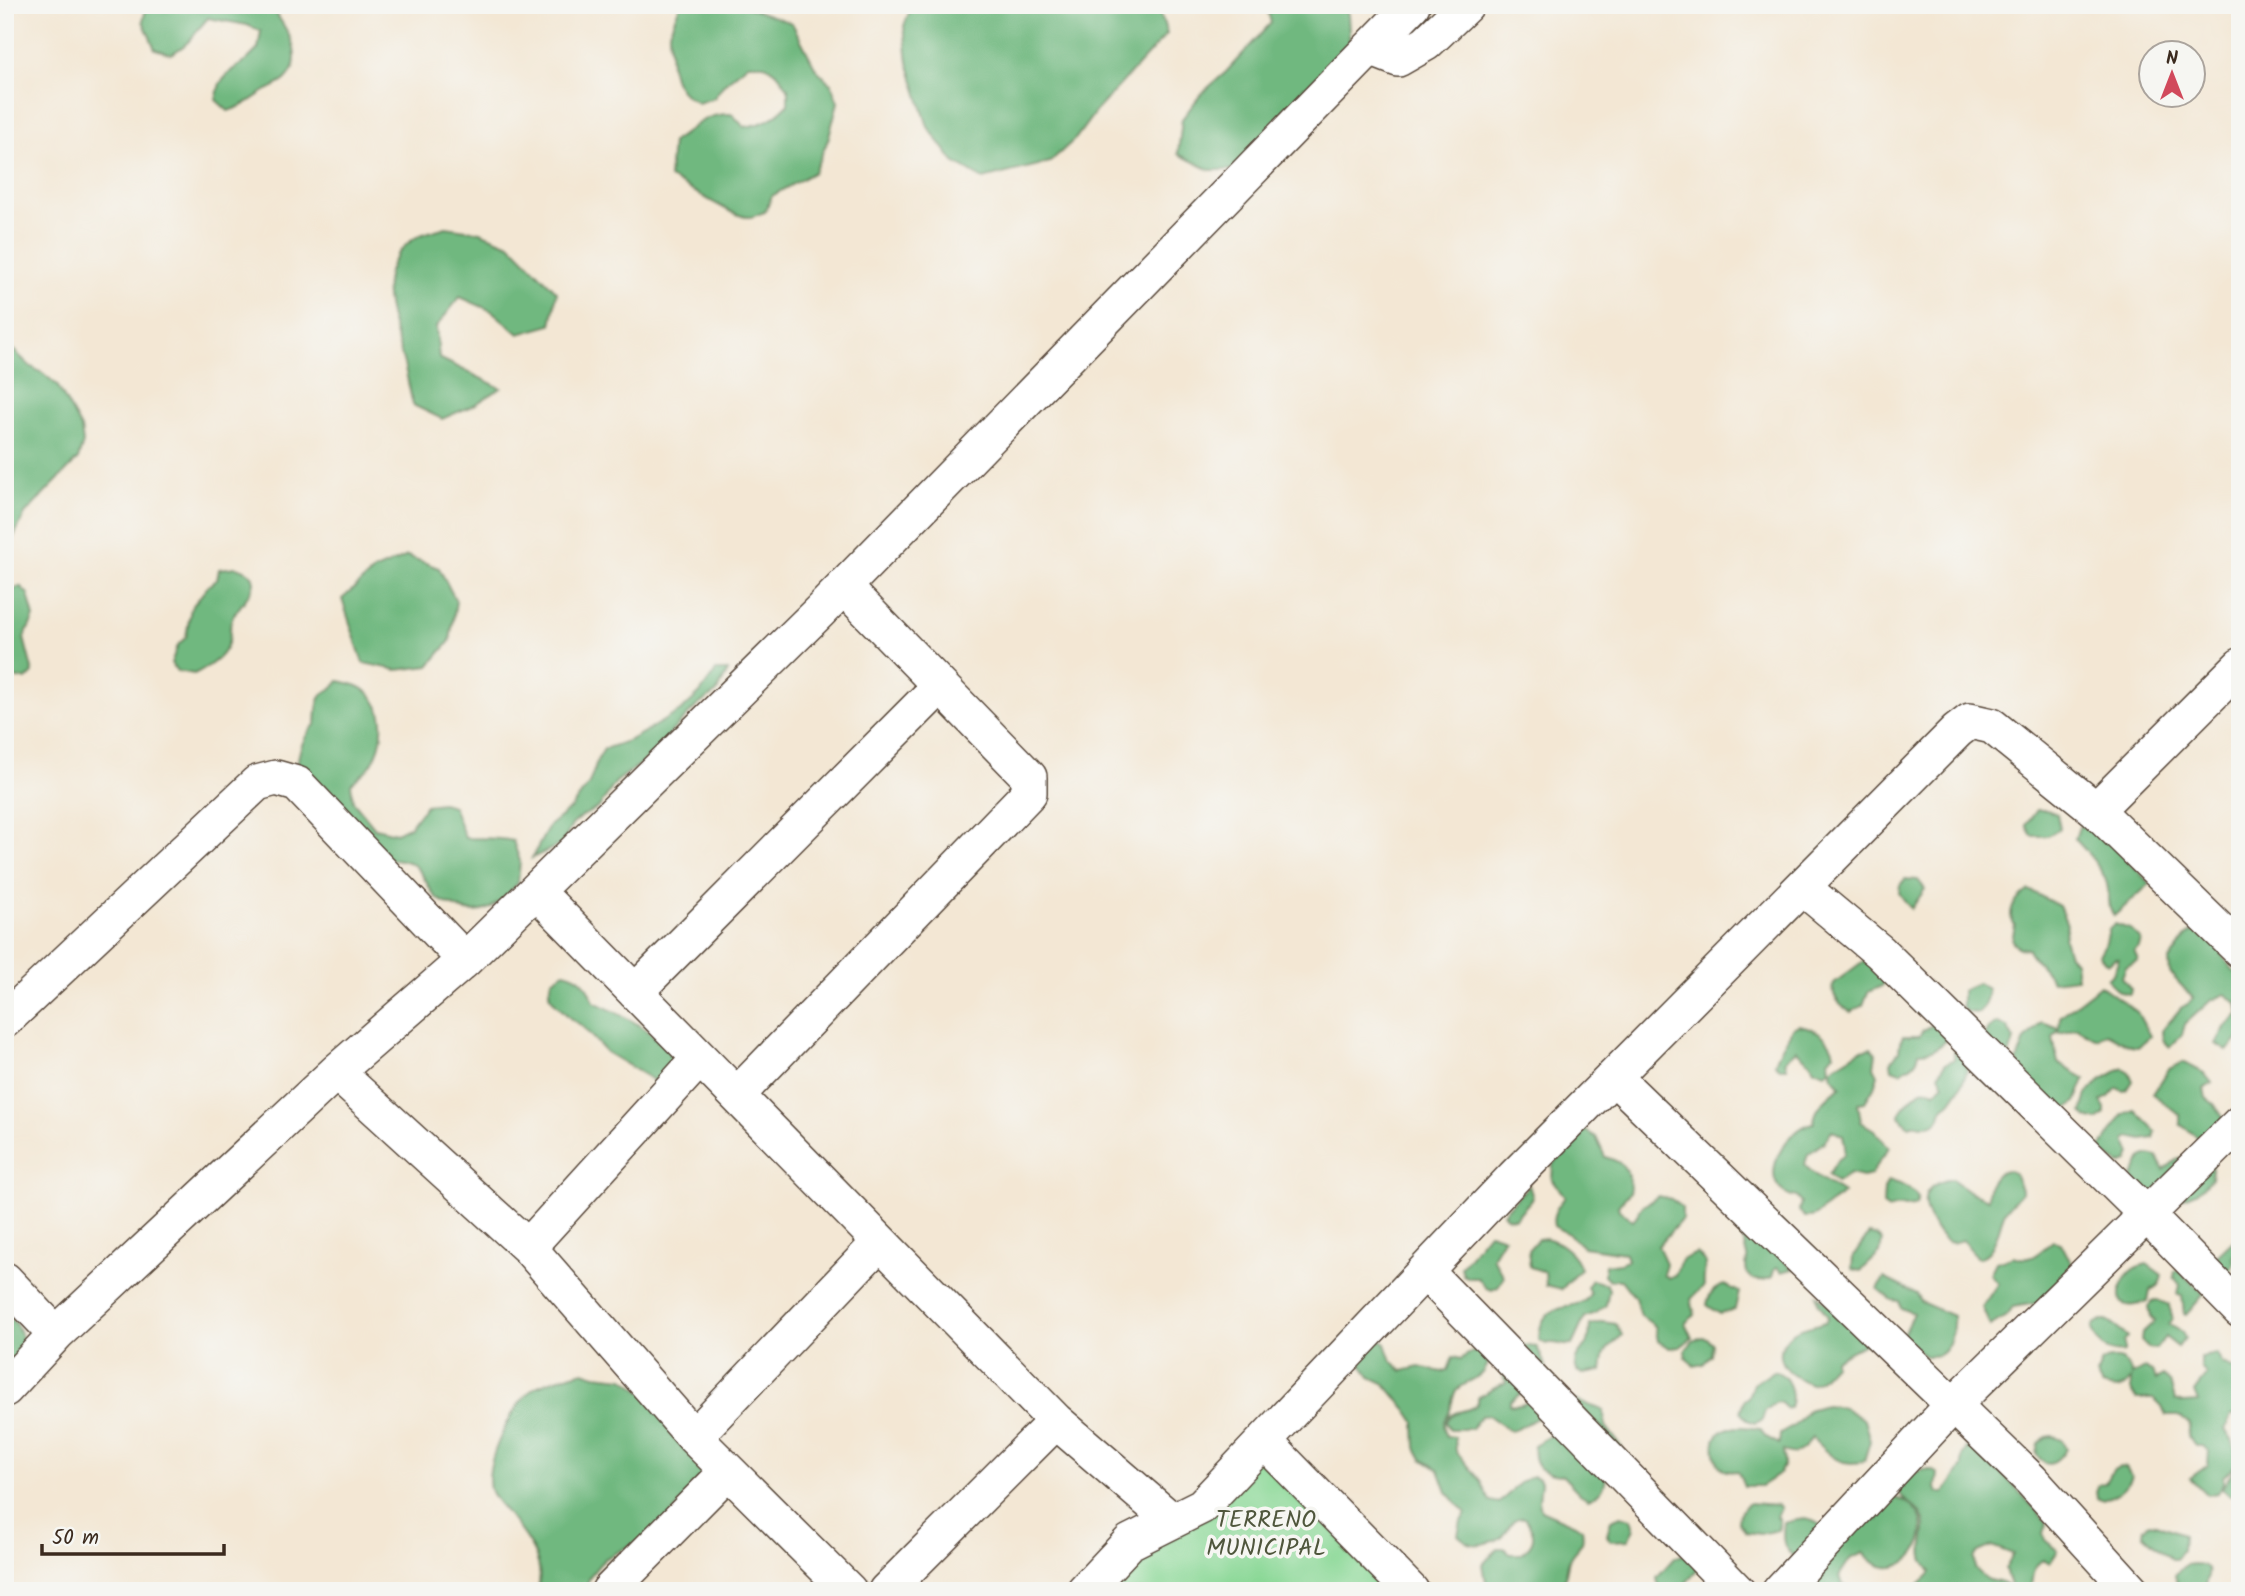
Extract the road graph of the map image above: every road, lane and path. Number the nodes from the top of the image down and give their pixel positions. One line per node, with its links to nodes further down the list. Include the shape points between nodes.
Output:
1 (1412, 5): 3 (street)
2 (1466, 5): 3 (street, via 1426,43 1398,59)
3 (1370, 48): 4 (street)
4 (844, 587): 6 (street); 9 (street)
5 (2240, 666): 7 (street)
6 (940, 686): 12 (street); 17 (street, via 1029,777 1029,793)
7 (2096, 810): 8 (street, via 1992,726 1970,721); 10 (street)
8 (1802, 887): 16 (street); 19 (street, via 1880,952)
9 (536, 891): 11 (street); 12 (street)
10 (2240, 950)
11 (465, 960): 13 (street, via 297,784 276,778 257,783); 15 (street)
12 (635, 992): 14 (street)
13 (5, 1020)
14 (700, 1058): 17 (street); 21 (street)
15 (336, 1072): 21 (street); 25 (street)
16 (1614, 1077): 22 (street); 27 (street)
17 (737, 1095): 20 (street)
18 (2240, 1123): 19 (street)
19 (2145, 1213): 24 (street); 27 (street)
20 (880, 1242): 28 (street); 29 (street)
21 (528, 1247): 29 (street)
22 (1424, 1271): 30 (street); 38 (street)
23 (5, 1280): 25 (street)
24 (2240, 1310)
25 (56, 1334): 26 (street)
26 (5, 1389)
27 (1952, 1405): 39 (street); 40 (street, via 2031,1480)
28 (1056, 1421): 32 (street); 35 (street)
29 (694, 1437): 31 (street)
30 (1264, 1441): 32 (street, via 1202,1506); 37 (street)
31 (729, 1471): 33 (street); 34 (street)
32 (1171, 1520): 36 (street, via 1130,1542)
33 (609, 1591)
34 (849, 1591)
35 (886, 1591)
36 (1084, 1591)
37 (1411, 1591)
38 (1737, 1591)
39 (1780, 1591)
40 (2132, 1591)

